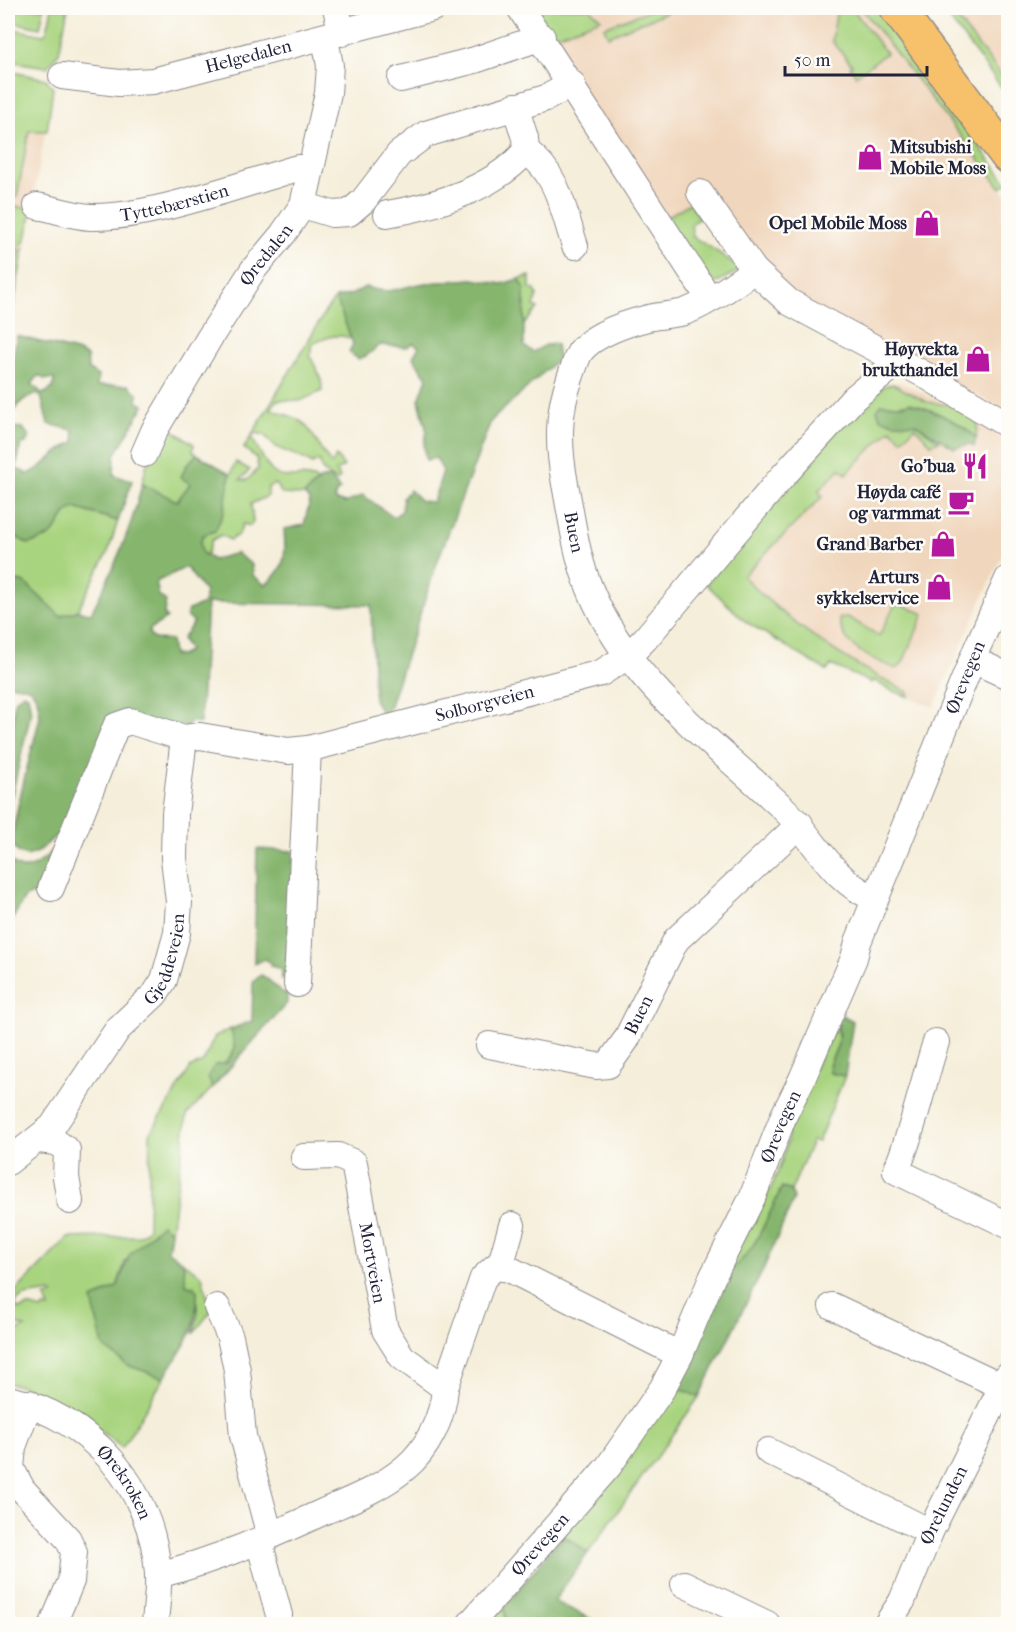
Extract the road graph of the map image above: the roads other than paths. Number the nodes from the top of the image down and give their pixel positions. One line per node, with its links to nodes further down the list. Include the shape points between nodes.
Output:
1 (336, 8): 6 (street, Øredalen)
2 (433, 8): 6 (street, Helgedalen)
3 (520, 8): 7 (street)
4 (896, 8): 14 (main road)
5 (917, 8): 12 (main road)
6 (333, 35): 8 (street, Helgedalen, via 153,81 119,83); 15 (street, Øredalen, via 328,93)
7 (542, 37): 9 (street); 10 (street)
8 (62, 76)
9 (401, 79)
10 (572, 84): 11 (street, via 546,98); 22 (street)
11 (514, 106): 13 (street); 17 (street, via 444,127 409,144 349,213 326,213)
12 (1008, 128)
13 (526, 151): 19 (street, via 503,171 464,193); 20 (street, via 546,166 555,183)
14 (1008, 157)
15 (309, 168): 17 (street, Øredalen); 18 (street, Tyttebærstien, via 114,216 88,217)
16 (700, 193): 21 (street)
17 (303, 205): 25 (street, Øredalen, via 253,270 210,337)
18 (37, 206)
19 (387, 214)
20 (574, 246)
21 (754, 270): 22 (street, Buen); 23 (street, via 789,302)
22 (709, 298): 27 (street, Buen, via 683,312 649,318 587,345 562,399 558,419 560,455 581,563 600,611)
23 (904, 359): 24 (street); 27 (street, Solborgveien, via 846,407)
24 (1008, 425)
25 (144, 454)
26 (1008, 579): 28 (street, Ørevegen)
27 (628, 656): 31 (street, Solborgveien, via 601,673); 32 (street, Buen, via 693,729)
28 (973, 660): 29 (street); 34 (street, Ørevegen)
29 (1008, 676)
30 (184, 738): 31 (street, Solborgveien, via 200,736 288,751); 33 (street, Solborgveien, via 130,722 116,726); 38 (street, Gjeddeveien, via 175,814 179,902 172,958 155,994 118,1029 77,1093)
31 (308, 749): 35 (street)
32 (800, 824): 34 (street, Buen, via 841,877 858,892); 37 (street, Buen, via 676,940 626,1040 608,1065)
33 (51, 888)
34 (875, 898): 47 (street, Ørevegen, via 854,958 784,1114 756,1188)
35 (297, 984)
36 (936, 1042): 42 (street, via 911,1135 896,1171)
37 (489, 1045)
38 (38, 1140): 40 (street, Gjeddeveien); 41 (street, via 56,1142 67,1150)
39 (304, 1157): 49 (street, Mortveien, via 338,1155 354,1163 385,1330 402,1357)
40 (8, 1162)
41 (69, 1201)
42 (1008, 1224)
43 (512, 1225): 44 (street)
44 (500, 1267): 47 (street); 49 (street, via 483,1278)
45 (832, 1306): 48 (street)
46 (216, 1307): 53 (street, via 230,1337 237,1370 243,1436)
47 (680, 1355): 60 (street, Ørevegen, via 651,1406 608,1467)
48 (1007, 1383): 52 (street, Ørelunden)
49 (445, 1388): 53 (street, via 444,1406 433,1430 407,1467 380,1486)
50 (18, 1401): 54 (street, Ørekroken, via 52,1412 74,1426 103,1450 123,1474 151,1528); 58 (street, via 11,1468 22,1489 68,1539 74,1552 71,1581)
51 (768, 1451): 52 (street)
52 (930, 1532): 56 (street, Ørelunden)
53 (264, 1539): 54 (street, via 206,1562); 57 (street)
54 (158, 1575): 59 (street, Ørekroken)
55 (684, 1584): 61 (street)
56 (906, 1613): 62 (street, Ørelunden)
57 (279, 1615)
58 (53, 1624)
59 (155, 1624)
60 (470, 1624)
61 (767, 1624)
62 (887, 1624)

